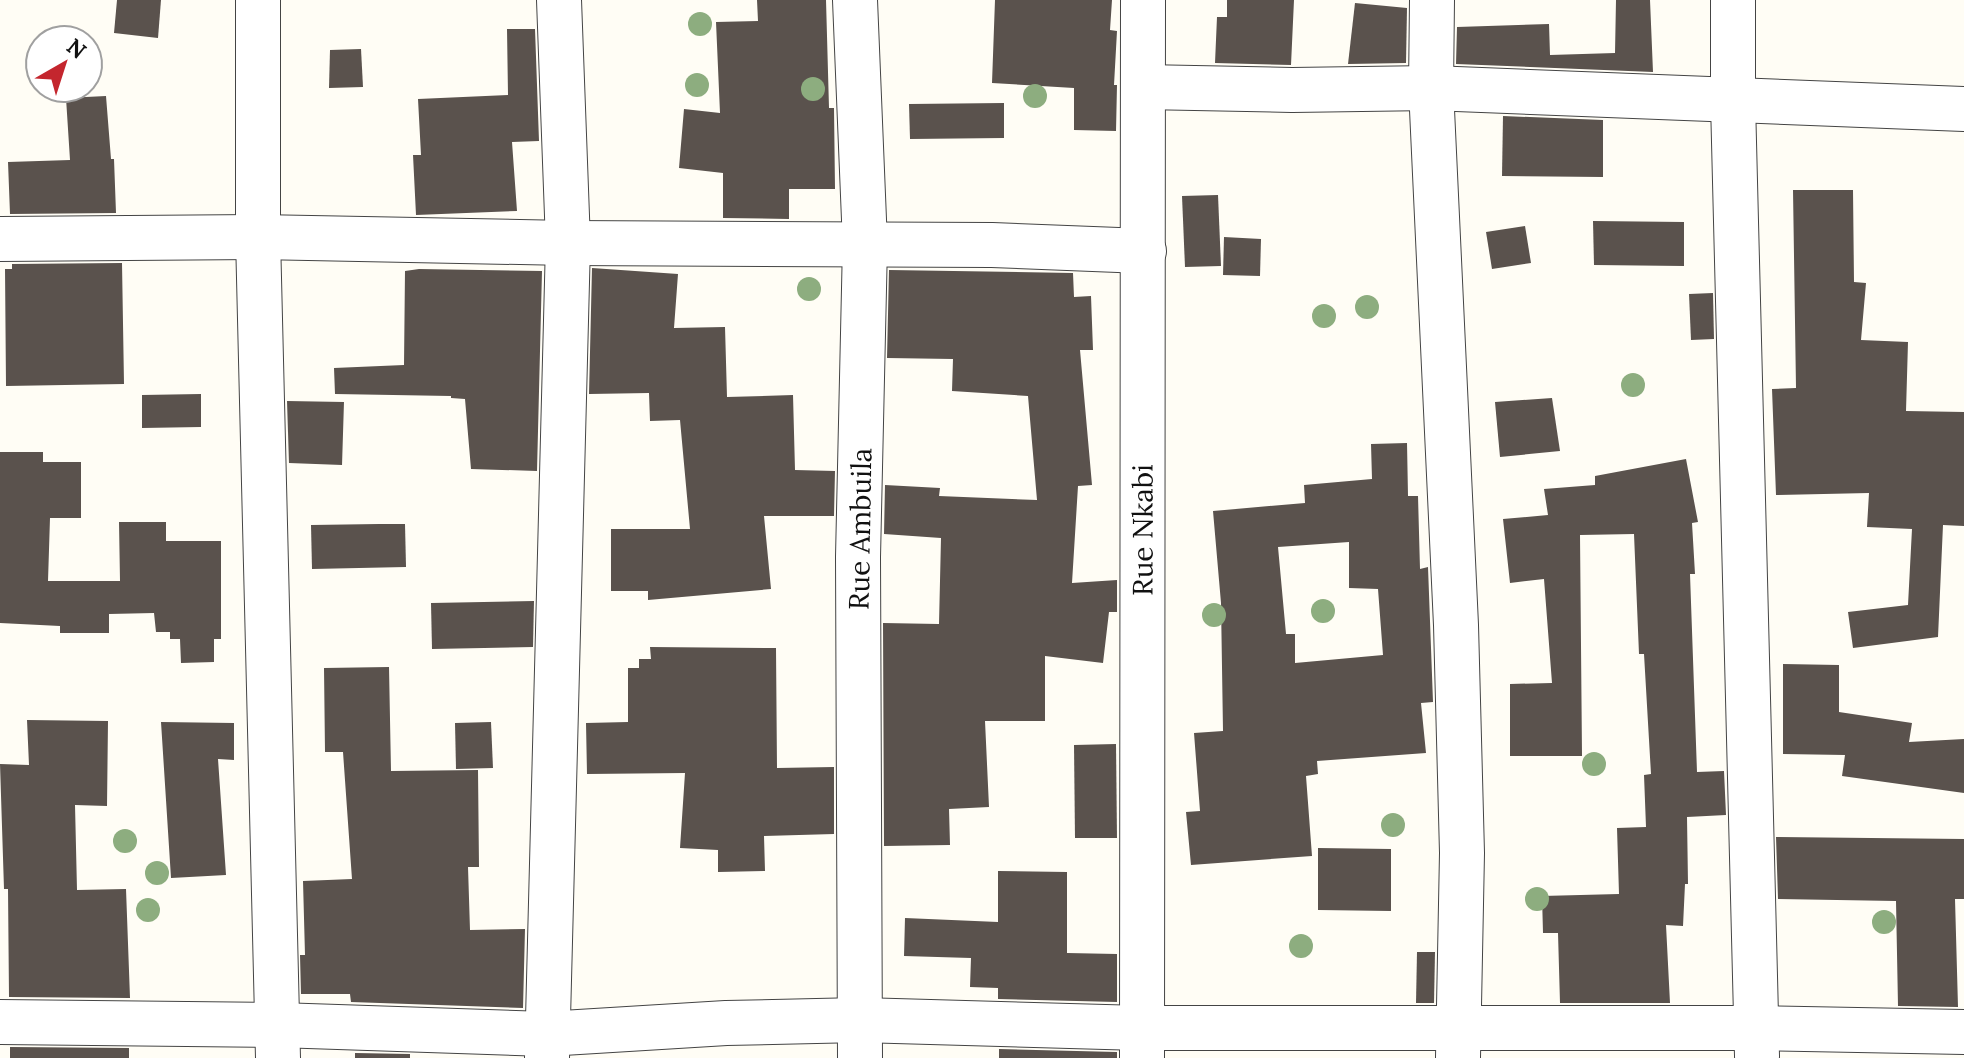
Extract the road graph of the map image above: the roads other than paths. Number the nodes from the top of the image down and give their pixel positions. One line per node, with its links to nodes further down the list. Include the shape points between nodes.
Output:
1 (258, 0): 11 (street)
2 (559, 0): 13 (street)
3 (855, 0): 14 (street, Rue Ambuila)
4 (1143, 0): 7 (street, Rue Nkabi)
5 (1432, 0): 8 (street)
6 (1733, 0): 9 (street)
7 (1143, 87): 8 (street); 15 (street, Rue Nkabi)
8 (1431, 88): 9 (street); 21 (street, via 1457,655 1462,853)
9 (1733, 102): 10 (street); 22 (street)
10 (1964, 109)
11 (258, 237): 12 (street); 13 (street); 19 (street)
12 (0, 239)
13 (568, 243): 14 (street); 23 (street)
14 (865, 244): 15 (street); 18 (street, Rue Ambuila, via 858,557)
15 (1144, 251): 20 (street, Rue Nkabi)
16 (0, 1022): 19 (street)
17 (1964, 1032): 22 (street)
18 (860, 1039): 20 (street); 23 (street, via 726,1023)
19 (278, 1042): 23 (street)
20 (1142, 1043): 21 (street)
21 (1458, 1043): 22 (street)
22 (1757, 1043)
23 (546, 1046)

